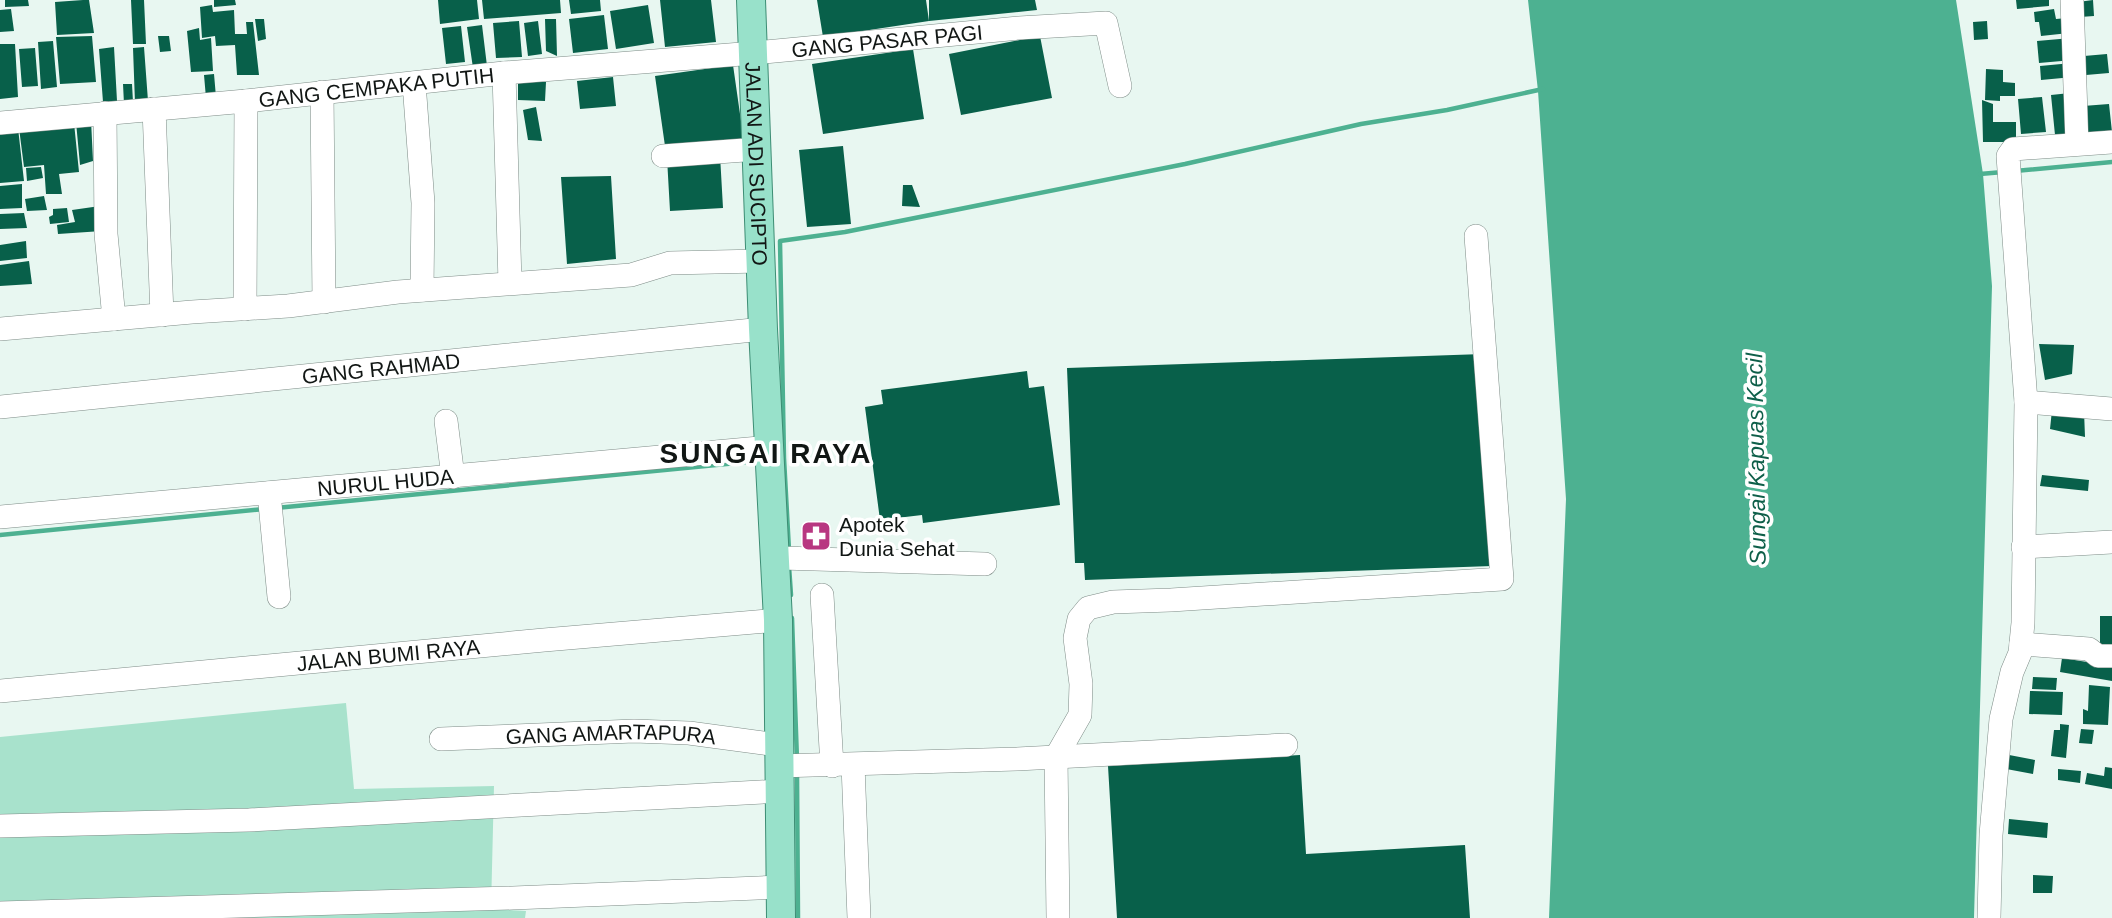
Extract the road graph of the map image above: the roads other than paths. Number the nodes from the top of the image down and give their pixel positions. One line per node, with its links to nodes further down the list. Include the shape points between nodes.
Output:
1 (751, 0): 3 (main road, JALAN ADI SUCIPTO)
2 (2071, 0): 13 (street)
3 (754, 54): 4 (street, GANG CEMPAKA PUTIH); 6 (street, GANG PASAR PAGI, via 1106,23); 14 (main road, JALAN ADI SUCIPTO)
4 (504, 73): 5 (street, GANG CEMPAKA PUTIH); 18 (street)
5 (414, 83): 7 (street, GANG CEMPAKA PUTIH); 19 (street, via 423,203)
6 (1120, 86)
7 (322, 92): 8 (street, GANG CEMPAKA PUTIH); 20 (street)
8 (246, 101): 9 (street, GANG CEMPAKA PUTIH); 21 (street)
9 (154, 109): 10 (street, GANG CEMPAKA PUTIH); 22 (street)
10 (105, 113): 11 (street, GANG CEMPAKA PUTIH); 23 (street, via 106,234)
11 (0, 123)
12 (2112, 142): 13 (street)
13 (2077, 144): 26 (street, via 2013,149 2008,156)
14 (758, 149): 15 (street); 17 (main road, JALAN ADI SUCIPTO)
15 (663, 156)
16 (1476, 236): 46 (street, via 1502,579 1113,602 1088,608 1079,619 1074,638 1080,715)
17 (760, 261): 18 (street, via 670,263 631,275); 24 (main road, JALAN ADI SUCIPTO)
18 (510, 283): 19 (street)
19 (422, 290): 20 (street)
20 (324, 302): 21 (street)
21 (245, 309): 22 (street)
22 (162, 315): 23 (street)
23 (114, 319): 25 (street)
24 (763, 329): 27 (street, GANG RAHMAD); 30 (main road, JALAN ADI SUCIPTO)
25 (0, 330)
26 (2026, 402): 28 (street); 35 (street)
27 (0, 407)
28 (2112, 409)
29 (446, 421): 31 (street)
30 (771, 447): 31 (street, NURUL HUDA); 40 (main road, JALAN ADI SUCIPTO)
31 (453, 477): 32 (street, NURUL HUDA)
32 (270, 504): 33 (street, NURUL HUDA); 39 (street)
33 (0, 517)
34 (2112, 542): 35 (street)
35 (2023, 547): 41 (street)
36 (781, 558): 37 (street)
37 (985, 564)
38 (822, 595): 47 (street)
39 (279, 597)
40 (778, 620): 43 (street, JALAN BUMI RAYA); 48 (main road, JALAN ADI SUCIPTO)
41 (2021, 644): 42 (street, via 2089,649 2098,656); 55 (street, via 2001,719)
42 (2112, 656)
43 (0, 691)
44 (441, 739): 48 (street, GANG AMARTAPURA, via 689,733)
45 (1286, 745): 46 (street)
46 (1056, 757): 47 (street); 54 (street)
47 (843, 765): 48 (street); 53 (street)
48 (786, 766): 49 (street, via 249,820); 50 (main road, JALAN ADI SUCIPTO)
49 (0, 826)
50 (780, 887): 51 (street); 52 (main road, JALAN ADI SUCIPTO)
51 (0, 913)
52 (780, 918)
53 (859, 918)
54 (1058, 918)
55 (1989, 918)

